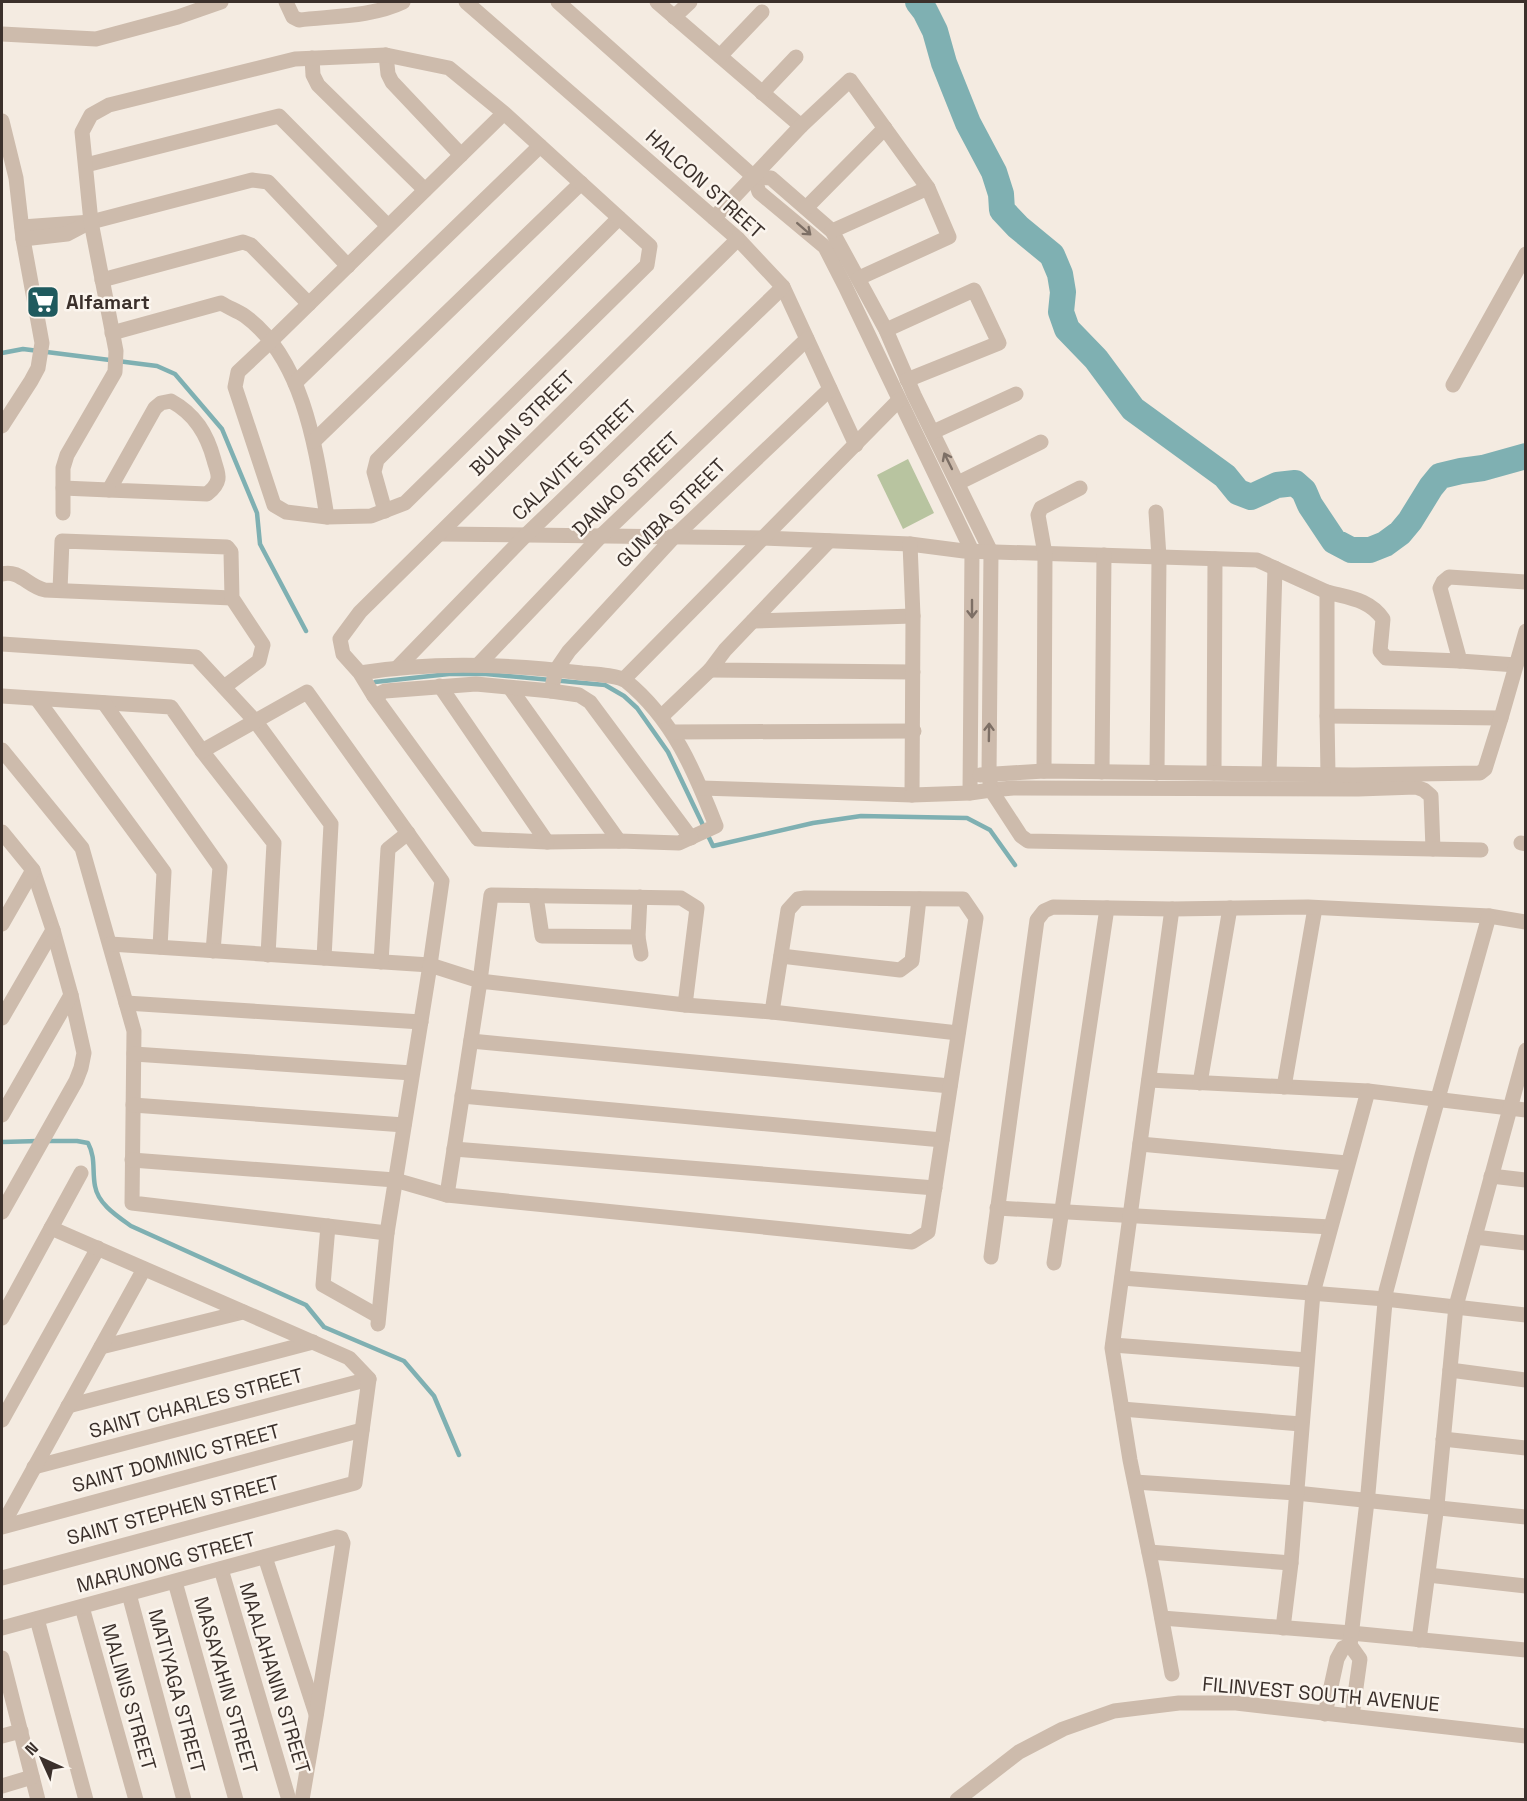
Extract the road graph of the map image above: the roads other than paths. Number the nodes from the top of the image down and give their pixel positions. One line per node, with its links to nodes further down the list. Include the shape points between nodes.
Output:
1 (221, 2): 10 (street, via 96,39)
2 (286, 2): 3 (street, via 299,20 361,13)
3 (402, 2)
4 (466, 2): 31 (street, HALCON STREET)
5 (558, 2): 25 (street)
6 (657, 2): 9 (street)
7 (690, 2): 9 (street)
8 (762, 12): 12 (street)
9 (674, 17): 12 (street)
10 (2, 34)
11 (386, 55): 14 (street); 16 (street, via 449,68); 21 (street, via 392,82)
12 (720, 56): 15 (street)
13 (796, 57): 15 (street)
14 (312, 58): 23 (street, via 109,105 91,115 82,132); 28 (street, via 318,85)
15 (762, 93): 18 (street)
16 (504, 113): 20 (street); 21 (street)
17 (2, 121): 22 (street)
18 (801, 126): 19 (street, via 850,80); 25 (street)
19 (885, 128): 27 (street); 29 (street)
20 (540, 146): 26 (street); 48 (street)
21 (461, 155): 28 (street)
22 (9, 158): 24 (street); 35 (street, via 19,195)
23 (86, 165): 32 (street); 33 (street, via 279,116)
24 (2, 174)
25 (754, 177): 29 (street, via 771,178); 31 (street); 52 (street, one-way to 52, via 759,192 825,247)
26 (581, 183): 30 (street); 55 (street)
27 (928, 188): 34 (street); 39 (street, via 949,237)
28 (425, 190): 33 (street)
29 (806, 208): 34 (street)
30 (619, 218): 62 (street, via 377,460 374,472); 62 (street, via 650,246 647,265 405,503)
31 (714, 218): 36 (street, HALCON STREET)
32 (92, 222): 35 (street, via 67,234); 38 (street, via 252,180 268,182); 40 (street)
33 (388, 226): 38 (street)
34 (832, 231): 39 (street)
35 (22, 233): 53 (street, via 42,343 31,381)
36 (738, 239): 41 (street, HALCON STREET); 66 (street, BULAN STREET)
37 (1526, 254): 49 (street)
38 (348, 266): 42 (street)
39 (859, 278): 43 (street)
40 (102, 280): 42 (street, via 243,242 252,245); 44 (street)
41 (783, 287): 45 (street, HALCON STREET); 67 (street, CALAVITE STREET)
42 (309, 304): 46 (street)
43 (886, 330): 47 (street); 47 (street, via 974,290 999,343)
44 (112, 333): 46 (street, via 221,303 245,316); 59 (street, via 115,372 67,455)
45 (807, 339): 50 (street, HALCON STREET); 68 (street, DANAO STREET)
46 (271, 341): 48 (street); 65 (street, via 238,372 235,387 274,505 286,512)
47 (907, 380): 54 (street)
48 (295, 383): 55 (street)
49 (1453, 385)
50 (830, 389): 57 (street, HALCON STREET); 69 (street, GUMBA STREET)
51 (1016, 394): 54 (street)
52 (899, 400): 57 (street); 73 (street)
53 (2, 426)
54 (933, 432): 58 (street, one-way to 54)
55 (315, 441): 65 (street)
56 (1041, 442): 58 (street)
57 (856, 444): 70 (street)
58 (958, 483): 74 (street)
59 (63, 488): 61 (street); 64 (street)
60 (1080, 488): 75 (street, via 1039,511)
61 (109, 490): 61 (street, via 207,494 219,478 209,442 183,408 171,401 161,403)
62 (385, 511): 65 (street, via 371,516)
63 (1156, 512): 77 (street)
64 (63, 513)
65 (327, 517)
66 (440, 534): 67 (street); 95 (street, BULAN STREET, via 360,612 340,639 343,654)
67 (526, 535): 68 (street); 92 (street, CALAVITE STREET)
68 (601, 536): 69 (street); 90 (street, DANAO STREET)
69 (674, 537): 70 (street); 97 (street, GUMBA STREET, via 569,651)
70 (763, 538): 71 (street); 96 (street)
71 (829, 541): 72 (street); 86 (street)
72 (910, 544): 73 (street); 85 (street)
73 (972, 551): 74 (street); 120 (street, one-way to 120)
74 (991, 552): 75 (street); 117 (street, one-way to 74)
75 (1045, 554): 76 (street); 113 (street)
76 (1104, 555): 77 (street); 114 (street)
77 (1158, 557): 78 (street); 115 (street)
78 (1215, 559): 79 (street, via 1257,560); 116 (street)
79 (1275, 568): 83 (street); 118 (street)
80 (2, 574): 82 (street, via 16,574 39,589)
81 (1526, 582): 89 (street, via 1449,577 1443,582 1440,588)
82 (60, 590): 84 (street); 84 (street, via 62,541 227,547 231,552)
83 (1327, 592): 89 (street, via 1376,609 1383,619 1380,651 1386,658); 106 (street)
84 (231, 598): 99 (street, via 263,645 259,661)
85 (913, 616): 86 (street); 94 (street)
86 (753, 621): 93 (street)
87 (1526, 631): 91 (street)
88 (2, 644): 99 (street, via 195,657)
89 (1460, 661): 91 (street)
90 (479, 664): 92 (street); 97 (street)
91 (1516, 665): 107 (street)
92 (398, 667): 95 (street)
93 (710, 670): 94 (street); 105 (street)
94 (913, 672): 109 (street)
95 (360, 673): 102 (street)
96 (624, 679): 97 (street); 105 (street)
97 (553, 680): 100 (street); 128 (street, via 590,702)
98 (440, 686): 100 (street, via 476,684); 102 (street, via 385,691); 130 (street)
99 (224, 687): 108 (street)
100 (510, 688): 129 (street)
101 (2, 696): 103 (street)
102 (374, 696): 130 (street, via 478,839)
103 (37, 699): 104 (street); 147 (street, via 164,872)
104 (104, 703): 112 (street, via 171,707); 148 (street, via 220,867)
105 (662, 716): 110 (street)
106 (1327, 716): 107 (street); 119 (street)
107 (1501, 718): 121 (street, via 1485,769 1480,773)
108 (256, 722): 112 (street); 127 (street, via 307,692); 152 (street, via 331,824)
109 (914, 731): 110 (street); 125 (street)
110 (673, 732): 122 (street)
111 (2, 750): 146 (street, via 82,848)
112 (202, 752): 150 (street, via 274,843)
113 (1044, 771): 114 (street); 117 (street)
114 (1102, 772): 115 (street)
115 (1157, 772): 116 (street)
116 (1214, 773): 118 (street)
117 (989, 774): 120 (street); 123 (street)
118 (1269, 774): 119 (street)
119 (1328, 775): 121 (street)
120 (971, 776): 124 (street)
121 (1355, 782): 123 (street); 131 (street, via 1416,787 1431,796)
122 (701, 788): 125 (street); 128 (street, via 716,826)
123 (991, 790): 124 (street); 131 (street, via 1028,841)
124 (970, 793): 125 (street)
125 (912, 795)
126 (2, 832): 133 (street)
127 (408, 833): 153 (street, via 388,849); 154 (street, via 442,881)
128 (702, 833): 129 (street, via 679,843)
129 (619, 841): 130 (street)
130 (547, 842)
131 (1433, 849): 132 (street)
132 (1480, 850)
133 (33, 870): 143 (street); 144 (street)
134 (536, 896): 135 (street); 145 (street, via 542,936); 155 (street, via 491,895)
135 (640, 897): 145 (street); 158 (street, via 681,898 697,908)
136 (919, 899): 151 (street, via 798,899 788,910); 151 (street, via 912,961 900,970); 162 (street, via 963,899 976,918)
137 (1107, 908): 140 (street); 189 (street, via 1053,907 1037,920); 191 (street)
138 (1230, 908): 139 (street); 140 (street); 168 (street)
139 (1315, 908): 141 (street); 170 (street)
140 (1172, 909): 167 (street)
141 (1489, 916): 142 (street); 173 (street)
142 (1526, 922)
143 (2, 924)
144 (53, 930): 156 (street); 160 (street)
145 (638, 937): 149 (street)
146 (110, 944): 147 (street); 157 (street)
147 (160, 947): 148 (street)
148 (213, 951): 150 (street)
149 (641, 954)
150 (267, 955): 152 (street)
151 (781, 956): 159 (street)
152 (324, 958): 153 (street)
153 (381, 962): 154 (street)
154 (430, 965): 155 (street); 161 (street)
155 (480, 981): 158 (street); 163 (street)
156 (70, 995): 176 (street); 190 (street, via 84,1053 81,1068)
157 (126, 1003): 161 (street); 165 (street, via 134,1031)
158 (685, 1005): 159 (street)
159 (772, 1012): 162 (street)
160 (2, 1018)
161 (421, 1022): 166 (street)
162 (958, 1033): 169 (street)
163 (471, 1041): 169 (street); 172 (street)
164 (1526, 1050): 175 (street)
165 (134, 1054): 166 (street); 174 (street)
166 (412, 1073): 177 (street)
167 (1149, 1080): 168 (street); 179 (street)
168 (1200, 1083): 170 (street)
169 (950, 1086): 178 (street)
170 (1284, 1087): 171 (street)
171 (1368, 1091): 173 (street); 182 (street)
172 (462, 1096): 178 (street); 180 (street)
173 (1437, 1101): 175 (street); 206 (street)
174 (133, 1105): 177 (street); 181 (street)
175 (1518, 1109): 184 (street)
176 (2, 1116)
177 (404, 1125): 185 (street)
178 (942, 1140): 187 (street)
179 (1140, 1144): 182 (street); 192 (street)
180 (454, 1149): 187 (street); 188 (street)
181 (132, 1160): 185 (street); 193 (street, via 132,1203)
182 (1347, 1163): 194 (street)
183 (81, 1173): 195 (street)
184 (1491, 1176): 186 (street); 197 (street)
185 (395, 1180): 188 (street); 196 (street)
186 (1526, 1180)
187 (934, 1188): 188 (street, via 928,1232 912,1242)
188 (447, 1195)
189 (998, 1208): 191 (street); 200 (street)
190 (2, 1212)
191 (1061, 1212): 192 (street); 201 (street)
192 (1131, 1216): 194 (street); 203 (street)
193 (328, 1226): 196 (street); 196 (street, via 324,1285 358,1303 378,1320)
194 (1330, 1227): 205 (street)
195 (51, 1228): 199 (street); 204 (street)
196 (387, 1233)
197 (1475, 1237): 198 (street); 207 (street)
198 (1526, 1243)
199 (98, 1248): 202 (street); 220 (street)
200 (991, 1257)
201 (1054, 1263)
202 (144, 1269): 208 (street); 213 (street)
203 (1122, 1278): 205 (street); 212 (street)
204 (8, 1291): 210 (street)
205 (1313, 1293): 206 (street); 214 (street)
206 (1385, 1299): 207 (street); 228 (street)
207 (1456, 1306): 209 (street); 215 (street)
208 (243, 1312): 211 (street); 213 (street)
209 (1526, 1315)
210 (2, 1318)
211 (313, 1342): 216 (street, via 348,1358); 218 (street)
212 (1113, 1345): 214 (street); 219 (street)
213 (101, 1347): 218 (street)
214 (1307, 1360): 221 (street)
215 (1450, 1371): 217 (street); 223 (street)
216 (369, 1379): 222 (street); 225 (street, SAINT CHARLES STREET)
217 (1526, 1380)
218 (68, 1406): 225 (street)
219 (1122, 1409): 221 (street); 226 (street)
220 (2, 1420)
221 (1301, 1424): 227 (street)
222 (362, 1430): 231 (street, SAINT DOMINIC STREET); 237 (street, SAINT STEPHEN STREET, via 355,1483)
223 (1443, 1439): 224 (street); 229 (street)
224 (1526, 1448)
225 (34, 1467): 231 (street)
226 (1135, 1482): 227 (street); 232 (street)
227 (1296, 1493): 228 (street); 234 (street)
228 (1367, 1500): 229 (street); 246 (street)
229 (1437, 1508): 230 (street); 236 (street)
230 (1526, 1517)
231 (2, 1526)
232 (1149, 1552): 234 (street); 242 (street)
233 (265, 1557): 235 (street, MARUNONG STREET); 254 (street); 254 (street, MARUNONG STREET, via 336,1537 343,1543)
234 (1291, 1563): 245 (street)
235 (221, 1569): 238 (street, MARUNONG STREET); 265 (street, MAALAHANIN STREET)
236 (1428, 1575): 239 (street); 247 (street)
237 (2, 1578)
238 (175, 1582): 240 (street, MARUNONG STREET); 264 (street, MASAYAHIN STREET)
239 (1526, 1586)
240 (129, 1594): 241 (street, MARUNONG STREET); 263 (street, MATIYAGA STREET)
241 (82, 1607): 243 (street, MARUNONG STREET); 262 (street, MALINIS STREET)
242 (1162, 1618): 245 (street); 250 (street)
243 (37, 1619): 244 (street, MARUNONG STREET); 261 (street)
244 (2, 1628)
245 (1283, 1628): 246 (street)
246 (1350, 1639): 247 (street); 252 (street, via 1337,1659); 253 (street, via 1360,1659)
247 (1419, 1640): 248 (street)
248 (1526, 1650)
249 (2, 1658): 251 (street)
250 (1172, 1674)
251 (4, 1680): 255 (street)
252 (1325, 1713): 253 (street, FILINVEST SOUTH AVENUE); 267 (street, FILINVEST SOUTH AVENUE, via 1236,1703 1179,1703 1113,1712 1063,1729 1019,1752)
253 (1352, 1716): 257 (street, FILINVEST SOUTH AVENUE)
254 (316, 1717): 266 (street)
255 (21, 1731): 256 (street); 258 (street)
256 (2, 1736)
257 (1526, 1736)
258 (32, 1777): 259 (street); 260 (street)
259 (2, 1786)
260 (38, 1800)
261 (86, 1800)
262 (136, 1800)
263 (184, 1800)
264 (236, 1800)
265 (289, 1800)
266 (302, 1800)
267 (957, 1800)

